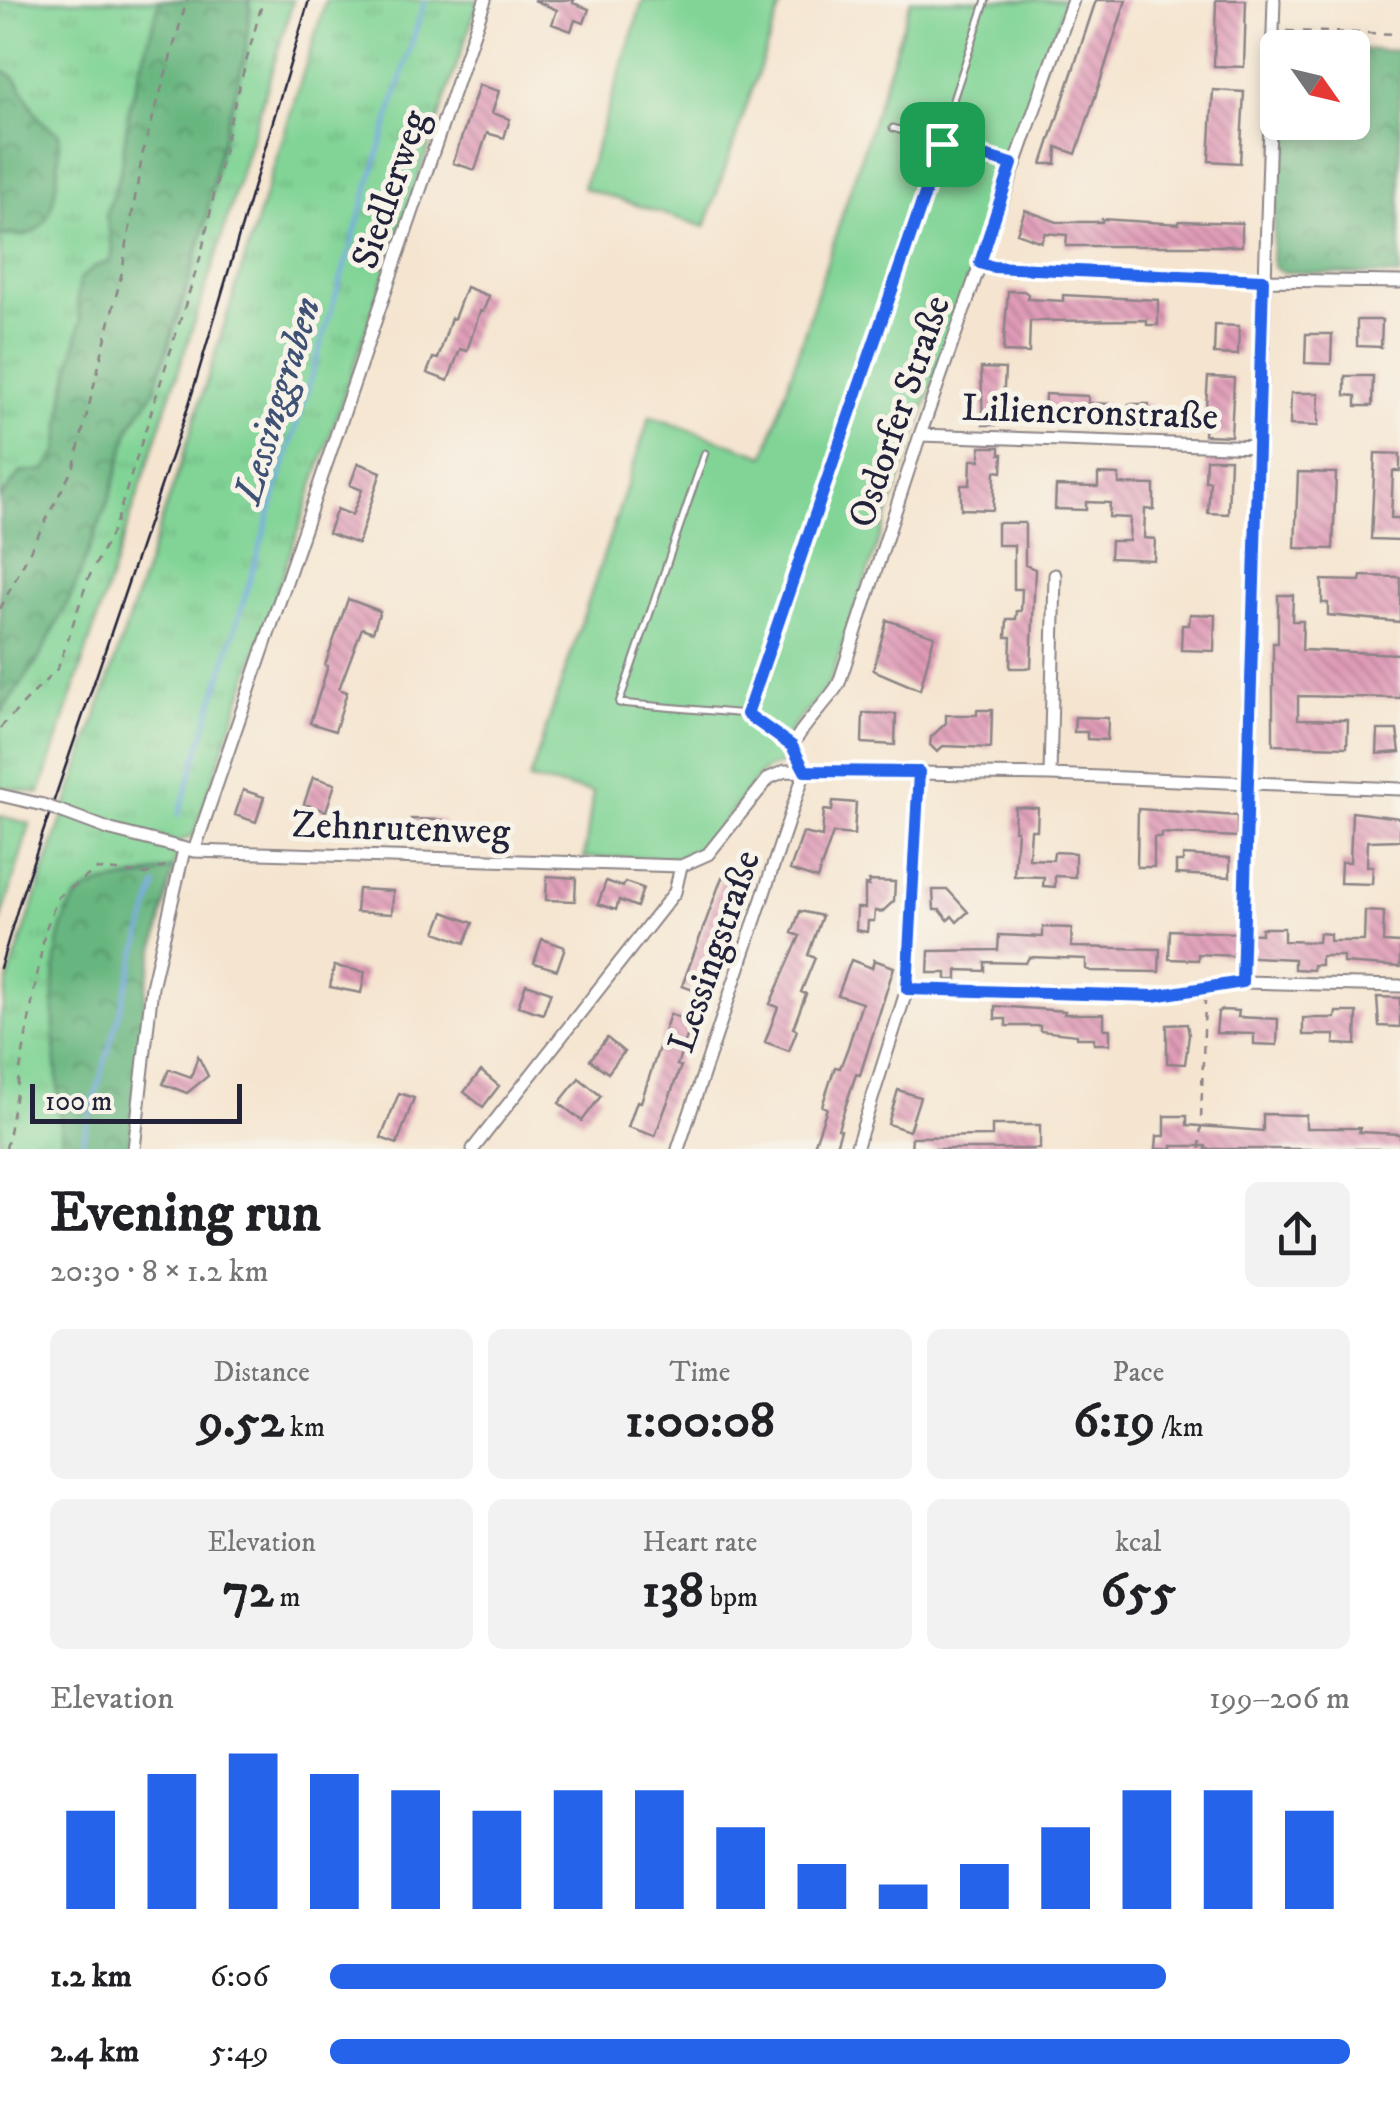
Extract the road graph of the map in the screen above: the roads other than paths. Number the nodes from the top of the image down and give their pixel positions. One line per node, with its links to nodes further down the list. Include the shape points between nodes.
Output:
1 (484, 0): 23 (street, Siedlerweg)
2 (986, 0): 6 (lane)
3 (1073, 0): 7 (street, Osdorfer Straße)
4 (1274, 0): 9 (street)
5 (893, 128): 6 (lane)
6 (940, 143): 7 (lane); 15 (lane)
7 (1012, 164): 8 (street, Osdorfer Straße)
8 (980, 263): 9 (street); 11 (street, Osdorfer Straße)
9 (1263, 280): 10 (street); 12 (street)
10 (1400, 282)
11 (920, 435): 12 (street, Liliencronstraße); 16 (street, Osdorfer Straße, via 839,683)
12 (1258, 446): 20 (street)
13 (705, 453): 15 (lane, via 619,702)
14 (1055, 574): 19 (street)
15 (747, 714): 16 (lane)
16 (792, 746): 17 (street)
17 (805, 771): 18 (street); 24 (street, via 769,778 708,854); 29 (street, Lessingstraße)
18 (919, 772): 19 (street); 26 (street)
19 (1050, 775): 20 (street)
20 (1249, 784): 21 (street)
21 (1400, 789)
22 (0, 796): 23 (street, Zehnrutenweg, bridge)
23 (189, 851): 24 (street, Zehnrutenweg); 27 (street, Siedlerweg, via 152,987)
24 (681, 866): 28 (street, via 674,892)
25 (1400, 986): 26 (street, via 1242,982 1154,996)
26 (907, 989): 30 (street)
27 (134, 1149)
28 (473, 1149)
29 (678, 1149)
30 (856, 1149)

